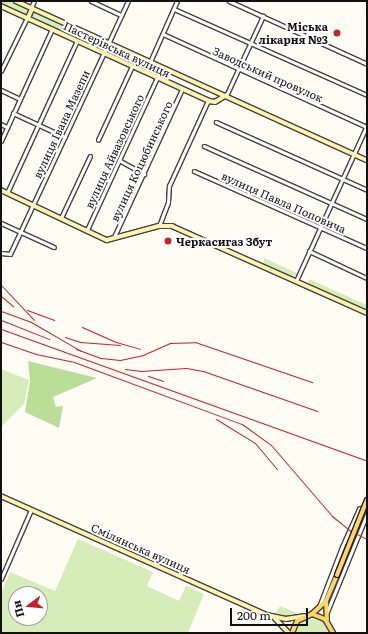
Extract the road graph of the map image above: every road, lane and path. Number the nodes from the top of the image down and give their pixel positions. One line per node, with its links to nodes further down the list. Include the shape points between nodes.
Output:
1 (16, 1): 8 (main road, Пастерівська вулиця)
2 (34, 1): 8 (street)
3 (91, 1): 10 (street)
4 (128, 1): 10 (street, вулиця Івана Мазепи)
5 (177, 1): 9 (street)
6 (229, 1): 11 (street)
7 (1, 6): 12 (main road, Пастерівська вулиця)
8 (32, 8): 12 (main road); 16 (main road, Пастерівська вулиця)
9 (174, 8): 14 (street); 17 (street)
10 (121, 15): 16 (street, вулиця Івана Мазепи)
11 (262, 16): 17 (street); 20 (street)
12 (27, 18): 13 (main road, Пастерівська вулиця); 23 (street)
13 (52, 29): 15 (main road, Пастерівська вулиця); 29 (street)
14 (163, 34): 19 (street); 22 (street, Заводський провулок)
15 (77, 41): 18 (main road, Пастерівська вулиця); 34 (street)
16 (108, 43): 18 (street, вулиця Івана Мазепи); 19 (main road, Пастерівська вулиця)
17 (251, 43): 22 (street); 27 (street)
18 (104, 53): 21 (main road, Пастерівська вулиця); 37 (street, вулиця Івана Мазепи)
19 (149, 62): 28 (main road, Пастерівська вулиця)
20 (367, 64)
21 (132, 66): 24 (main road, Пастерівська вулиця); 38 (street)
22 (238, 69): 28 (street); 35 (street, Заводський провулок)
23 (1, 71)
24 (157, 78): 25 (main road, Пастерівська вулиця); 43 (street, вулиця Айвазовського)
25 (182, 89): 30 (main road, Пастерівська вулиця); 46 (street, вулиця Коцюбинського)
26 (1, 90): 29 (street)
27 (367, 95)
28 (226, 96): 30 (main road, via 215,102); 41 (main road, Пастерівська вулиця)
29 (20, 100): 31 (street)
30 (208, 101): 56 (street, via 169,186 168,203)
31 (13, 113): 34 (street); 36 (street)
32 (216, 122): 47 (street)
33 (1, 124): 36 (street)
34 (39, 125): 37 (street); 50 (street)
35 (367, 126): 41 (street)
36 (7, 127): 39 (street)
37 (65, 137): 52 (street, вулиця Івана Мазепи)
38 (98, 140)
39 (1, 141)
40 (204, 146): 51 (street)
41 (354, 154): 44 (main road, Пастерівська вулиця); 47 (street)
42 (90, 156): 53 (street)
43 (119, 160): 46 (street); 58 (street, вулиця Айвазовського)
44 (367, 160)
45 (194, 171): 57 (street, вулиця Павла Поповича)
46 (144, 174): 60 (street, вулиця Коцюбинського)
47 (342, 179): 49 (street); 51 (street)
48 (1, 190): 50 (main road)
49 (367, 190)
50 (7, 193): 52 (main road)
51 (331, 203): 54 (street); 57 (street)
52 (33, 205): 53 (main road); 59 (street, вулиця Івана Мазепи)
53 (61, 218): 58 (main road)
54 (367, 219)
55 (1, 223): 59 (street)
56 (159, 226): 60 (main road); 67 (main road, via 179,229)
57 (319, 227): 62 (street, вулиця Павла Поповича); 63 (street)
58 (87, 230): 60 (main road, via 107,240)
59 (20, 232): 61 (street); 65 (street, вулиця Івана Мазепи)
60 (114, 240)
61 (54, 247)
62 (367, 248)
63 (308, 251): 66 (street); 67 (street)
64 (1, 253): 65 (street)
65 (10, 254)
66 (367, 278)
67 (296, 281): 68 (main road)
68 (367, 313)
69 (1, 496): 74 (main road, Смілянська вулиця)
70 (367, 497): 73 (street)
71 (367, 500): 79 (main road, bridge)
72 (367, 505): 73 (street)
73 (363, 507): 76 (street, via 359,509)
74 (31, 509): 78 (street); 84 (main road, Смілянська вулиця)
75 (367, 514): 77 (street)
76 (337, 558): 77 (street); 80 (street)
77 (348, 562): 82 (street)
78 (1, 580)
79 (326, 601): 80 (main road); 82 (main road)
80 (318, 611): 81 (main road)
81 (312, 614): 83 (main road); 85 (main road)
82 (326, 614): 85 (main road)
83 (304, 616): 84 (main road, via 292,619); 87 (main road)
84 (274, 618): 87 (main road)
85 (328, 622): 86 (main road)
86 (332, 632)
87 (290, 633)

